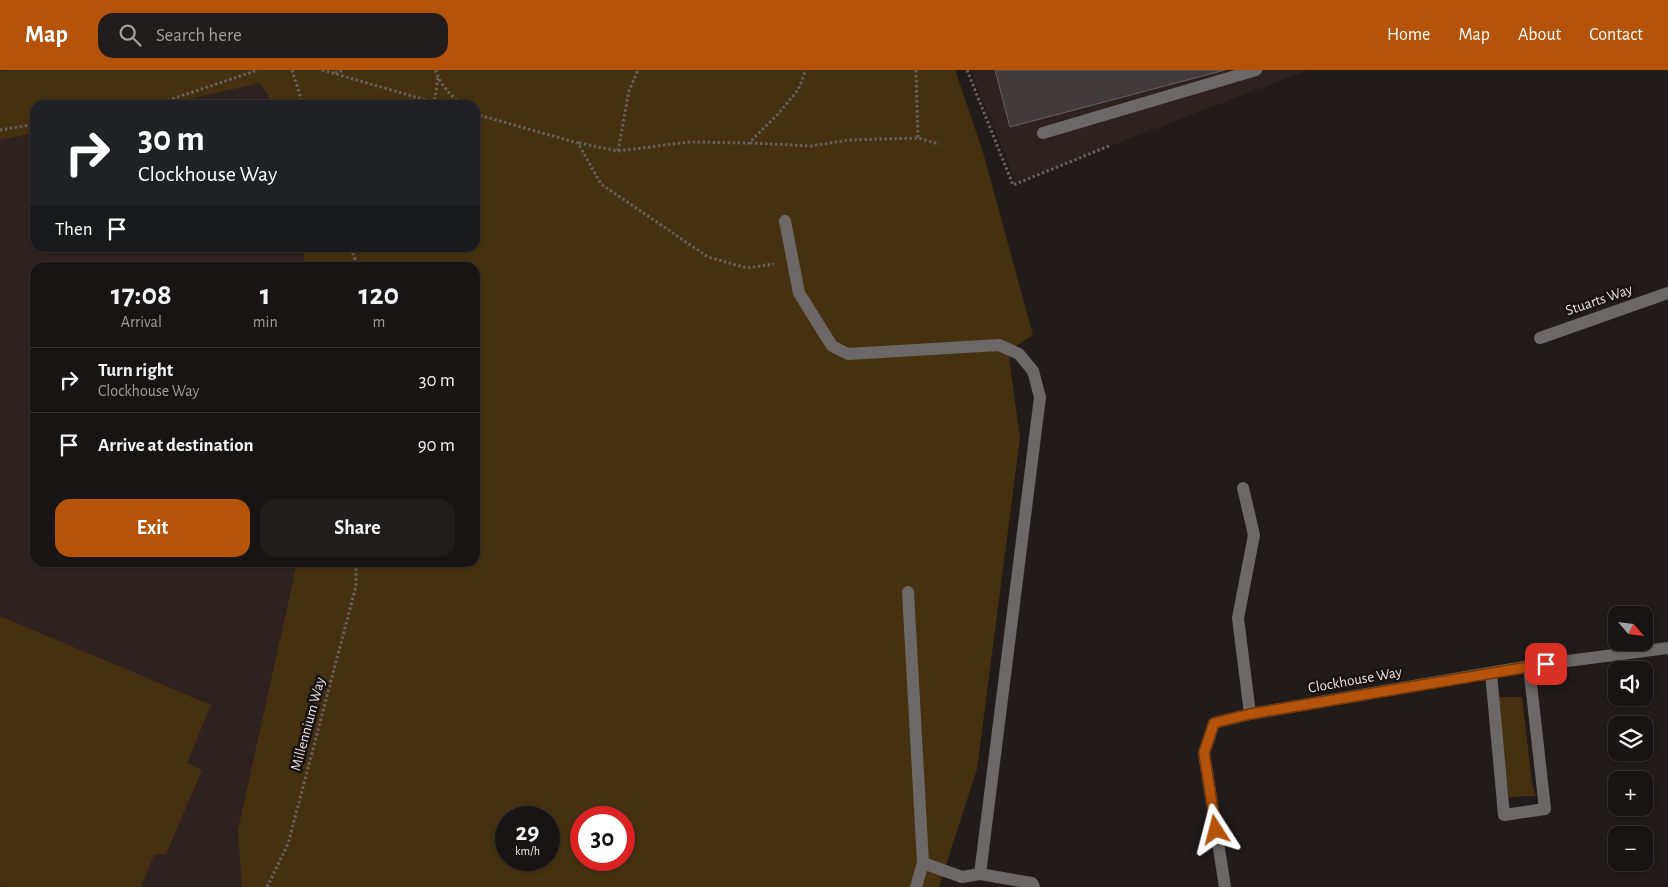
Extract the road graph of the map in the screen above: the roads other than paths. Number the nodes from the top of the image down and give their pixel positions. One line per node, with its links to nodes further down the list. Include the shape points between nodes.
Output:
1 (1256, 70): 2 (street)
2 (1042, 133)
3 (785, 221): 13 (street, via 799,293 832,346 848,354 1000,345 1019,354 1033,371 1040,397)
4 (1668, 293): 5 (street, Stuarts Way)
5 (1540, 338)
6 (1243, 488): 11 (street, via 1254,535 1238,618)
7 (908, 592): 12 (street)
8 (1668, 648): 9 (street, Clockhouse Way)
9 (1529, 666): 10 (street, Clockhouse Way); 10 (street, via 1545,809 1504,815)
10 (1491, 673): 11 (street, Clockhouse Way)
11 (1250, 714): 16 (street, Clockhouse Way, via 1214,723 1204,753)
12 (923, 863): 13 (street, via 962,877); 14 (street)
13 (980, 874): 15 (street, via 1032,883)
14 (916, 887)
15 (1034, 887)
16 (1225, 887)

